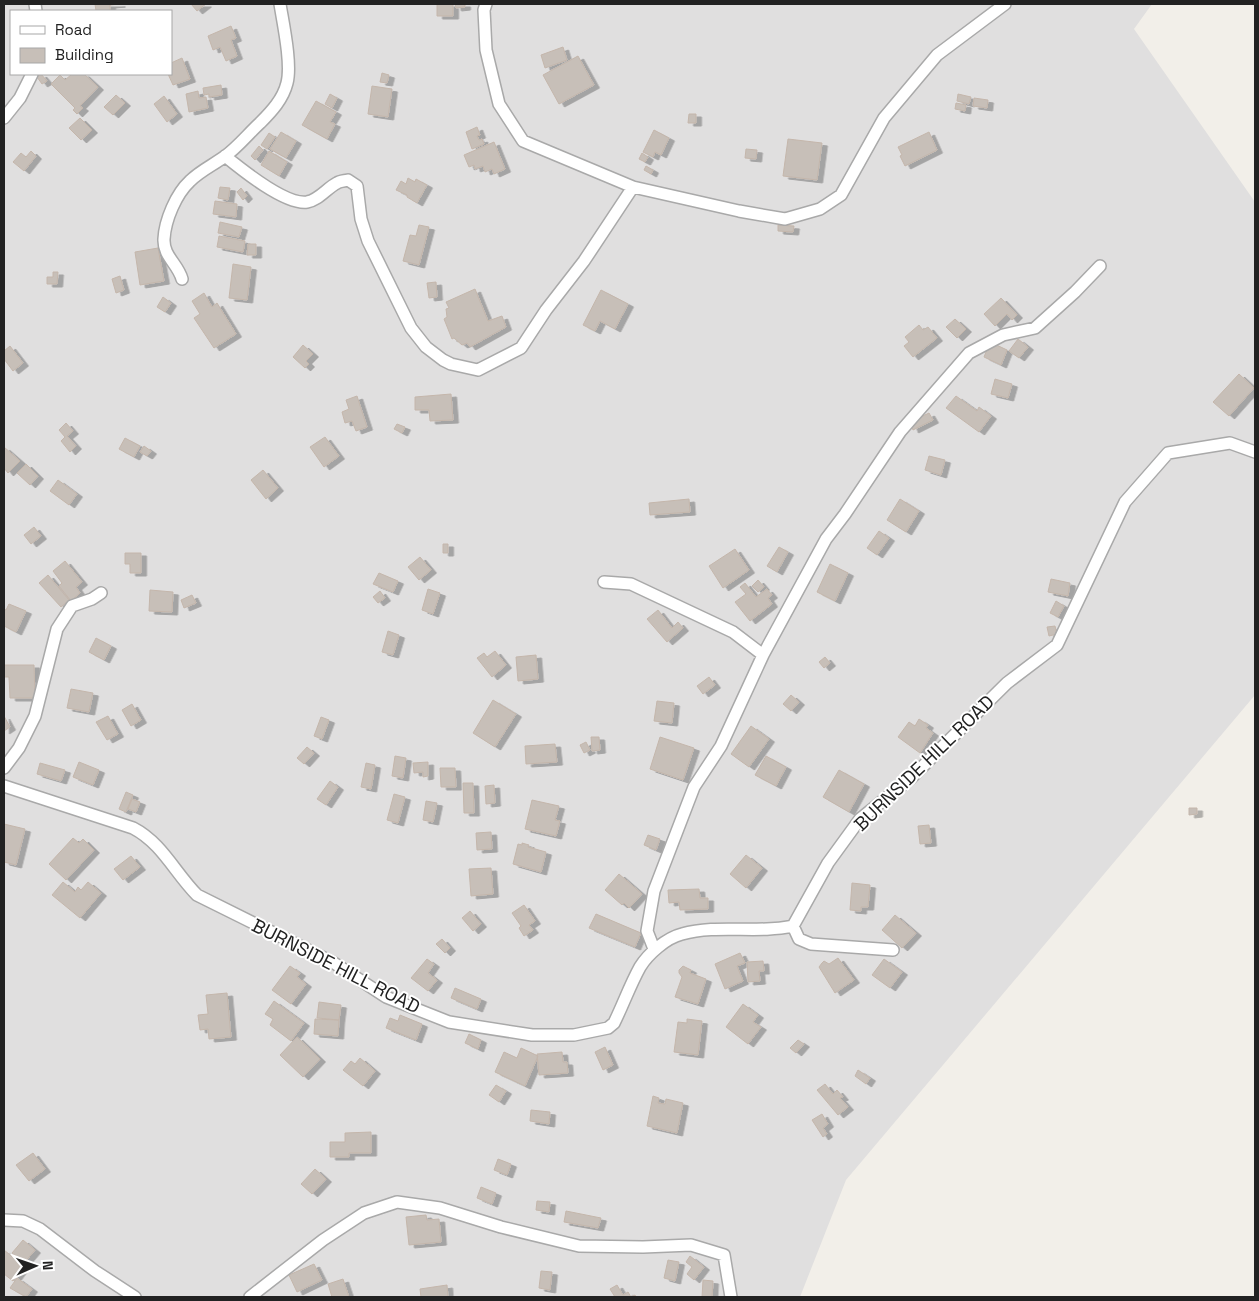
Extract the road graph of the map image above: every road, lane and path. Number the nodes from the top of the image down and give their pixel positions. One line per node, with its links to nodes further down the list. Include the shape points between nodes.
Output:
1 (280, 4): 6 (street, via 288,82 272,111)
2 (486, 4): 7 (street, via 486,50 500,104 523,141)
3 (1004, 4): 7 (street, via 937,55 884,118 841,194 820,209 785,219)
4 (32, 75): 5 (street, via 20,98)
5 (4, 118)
6 (225, 156): 7 (street, via 247,174 289,198 307,202 338,182 348,180 356,186 368,241 411,328 426,347 443,360 478,370 521,348); 9 (street, via 189,181 170,215 164,239 165,250)
7 (633, 187)
8 (1100, 266): 13 (street, via 1035,328 1002,335 969,353 900,432 826,539)
9 (182, 279)
10 (1255, 452): 16 (street, BURNSIDE HILL ROAD, via 1230,444 1168,453 1125,502 1057,645 1007,683 911,778 860,819 828,863)
11 (604, 582): 13 (street, via 631,584 733,632)
12 (101, 593): 14 (street, via 72,606 64,616 57,629 35,716 19,748)
13 (763, 655): 17 (street, via 721,746 694,787 654,890 647,931)
14 (4, 768)
15 (4, 786): 17 (street, BURNSIDE HILL ROAD, via 146,834 197,896 334,963 386,997 448,1022 532,1035 574,1035 608,1028 614,1023 640,967)
16 (793, 926): 17 (street, BURNSIDE HILL ROAD, via 776,930 712,930 680,934); 18 (street, via 799,940 811,944)
17 (654, 949)
18 (893, 950)
19 (4, 1220): 20 (street, via 23,1221 40,1229)
20 (135, 1297)
21 (250, 1297): 22 (street, via 322,1240 364,1213 398,1202 440,1208 579,1246 692,1245 724,1255)
22 (732, 1297)

